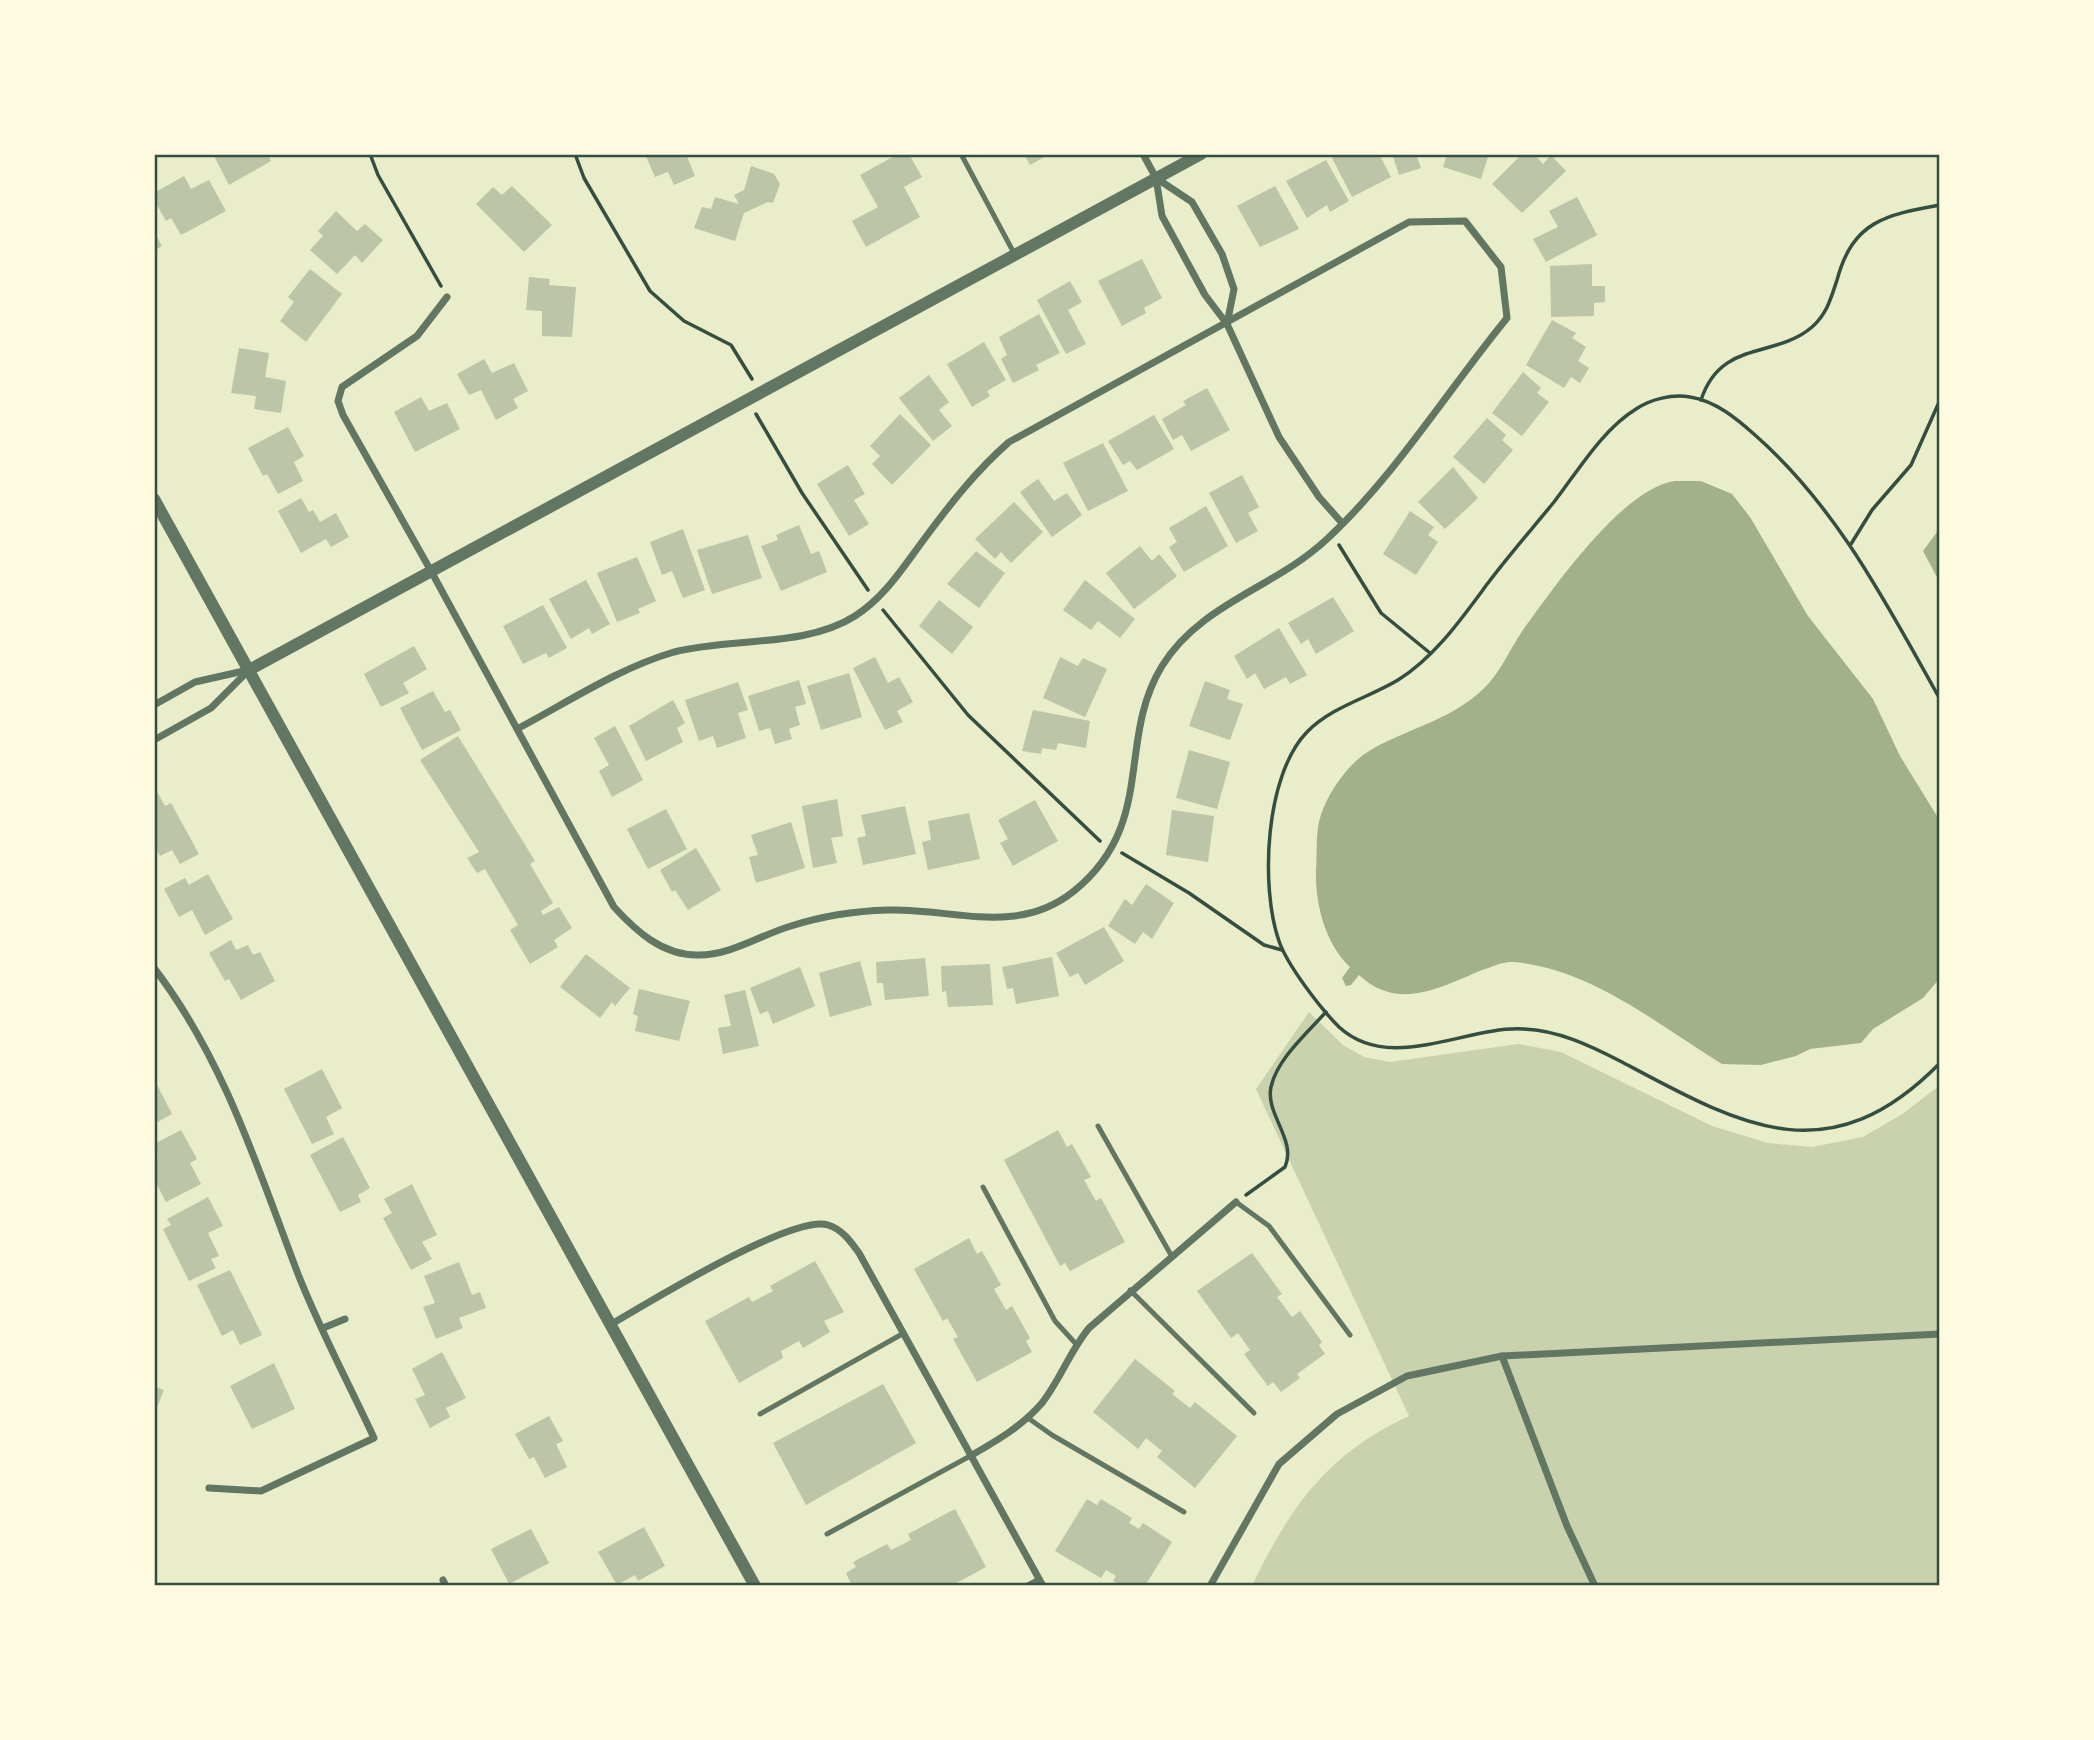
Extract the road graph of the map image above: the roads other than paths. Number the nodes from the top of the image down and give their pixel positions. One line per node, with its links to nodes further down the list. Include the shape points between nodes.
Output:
1 (961, 154): 5 (lane)
2 (1143, 154): 4 (street)
3 (1201, 154): 4 (street)
4 (1156, 178): 5 (street); 7 (street, via 1162,216 1205,295); 7 (street, via 1192,202 1222,254 1234,289)
5 (1015, 255): 10 (street)
6 (447, 297): 10 (street, via 417,336 342,387 338,401)
7 (1227, 324): 9 (street, via 1279,437 1319,498); 9 (street, via 1409,222 1465,221 1501,267 1507,318 1382,480); 13 (street, via 1009,442 978,470 883,593 853,618 820,632 672,653 639,664)
8 (154, 499): 11 (street)
9 (1342, 523): 13 (street, via 1290,569 1213,611 1175,648 1151,690 1128,805 1113,848 1072,892 1029,914 979,919 920,911 855,913 790,926 716,954 672,951 633,928 614,907)
10 (431, 571): 11 (street); 13 (street)
11 (249, 670): 12 (street, via 195,682); 14 (street, via 211,708); 22 (street)
12 (154, 705)
13 (517, 729)
14 (154, 740)
15 (154, 968): 23 (street, via 223,1086)
16 (1098, 1126): 19 (lane)
17 (983, 1187): 27 (lane, via 1055,1321)
18 (1236, 1202): 19 (street); 26 (lane, via 1269,1226)
19 (1171, 1255): 20 (street)
20 (1130, 1290): 27 (street); 30 (lane)
21 (345, 1319): 23 (street)
22 (610, 1325): 24 (street, via 710,1268 815,1223 828,1225 850,1241); 37 (street)
23 (323, 1328): 33 (street, via 374,1438 261,1491)
24 (904, 1334): 29 (lane); 32 (street)
25 (1940, 1334): 28 (street)
26 (1350, 1335)
27 (1076, 1344): 31 (street, via 1044,1400)
28 (1502, 1356): 39 (street, via 1407,1376 1337,1414 1279,1464); 40 (street)
29 (760, 1413)
30 (1254, 1413)
31 (1028, 1418): 32 (street); 34 (lane)
32 (972, 1455): 35 (lane); 36 (street)
33 (209, 1488)
34 (1184, 1512)
35 (827, 1534)
36 (1041, 1583): 38 (lane)
37 (755, 1586)
38 (1026, 1586)
39 (1210, 1586)
40 (1595, 1586)

